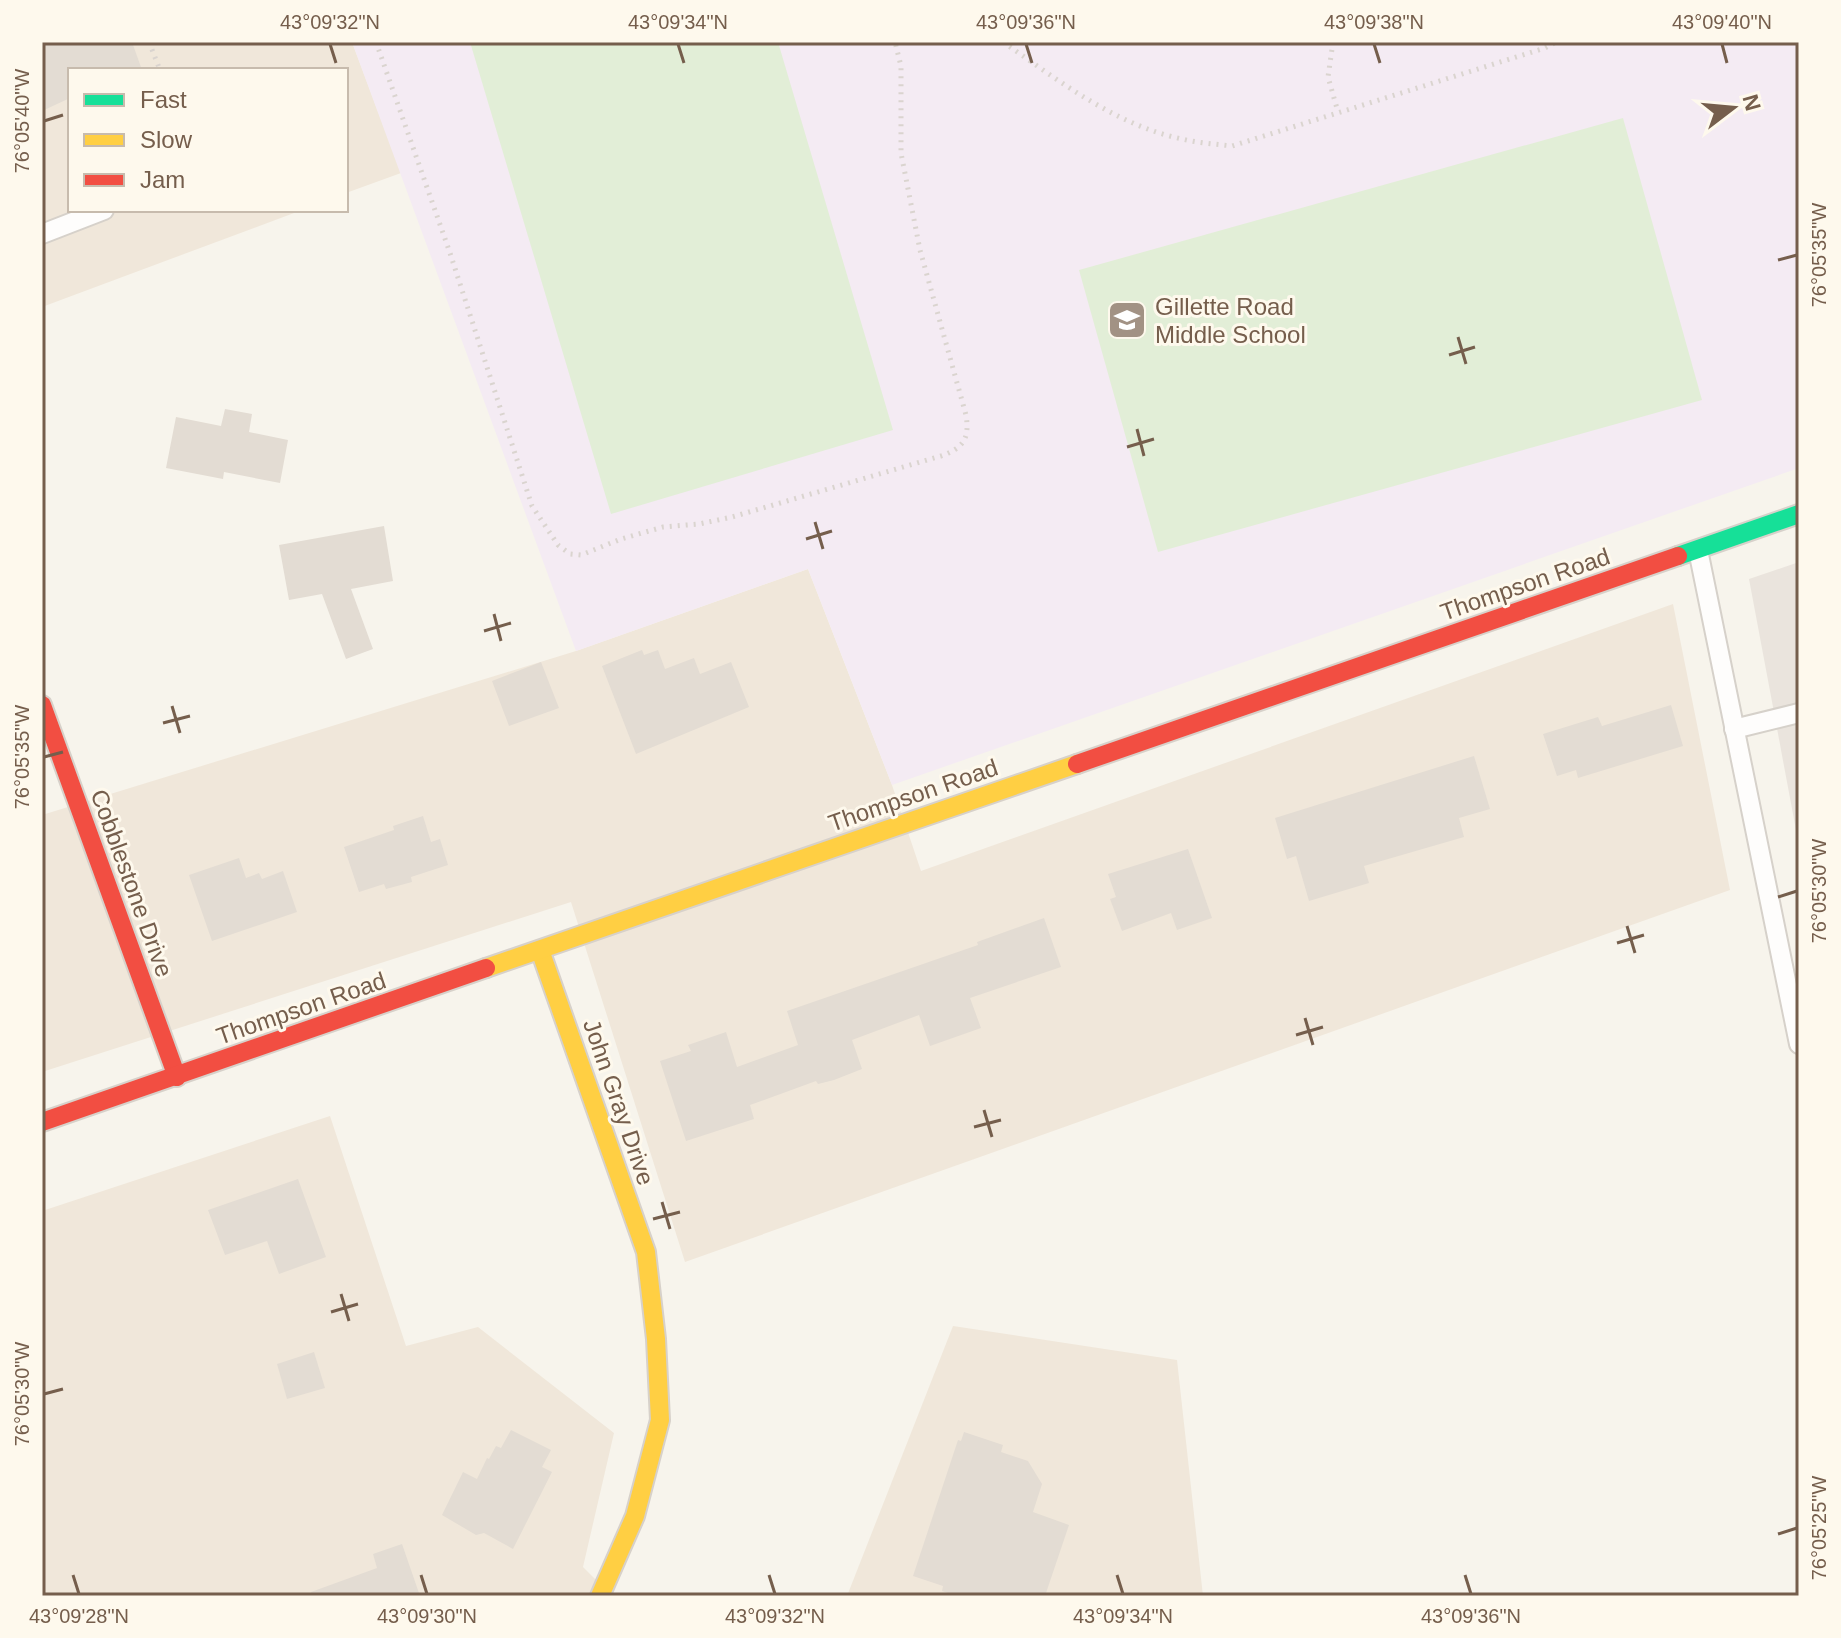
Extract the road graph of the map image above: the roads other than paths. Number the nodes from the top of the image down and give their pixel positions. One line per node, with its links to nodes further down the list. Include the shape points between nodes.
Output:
1 (99, 212): 2 (lane)
2 (42, 234)
3 (1799, 514): 4 (street, Thompson Road)
4 (1698, 550): 7 (lane); 8 (street, Thompson Road)
5 (42, 705): 11 (street, Cobblestone Drive)
6 (1799, 713): 7 (lane)
7 (1734, 729): 9 (lane)
8 (540, 950): 11 (street, Thompson Road); 13 (street, John Gray Drive, via 646,1252 656,1339 660,1420 635,1516)
9 (1797, 1023): 10 (lane)
10 (1799, 1044)
11 (177, 1077): 12 (street, Thompson Road)
12 (42, 1122)
13 (600, 1596)

